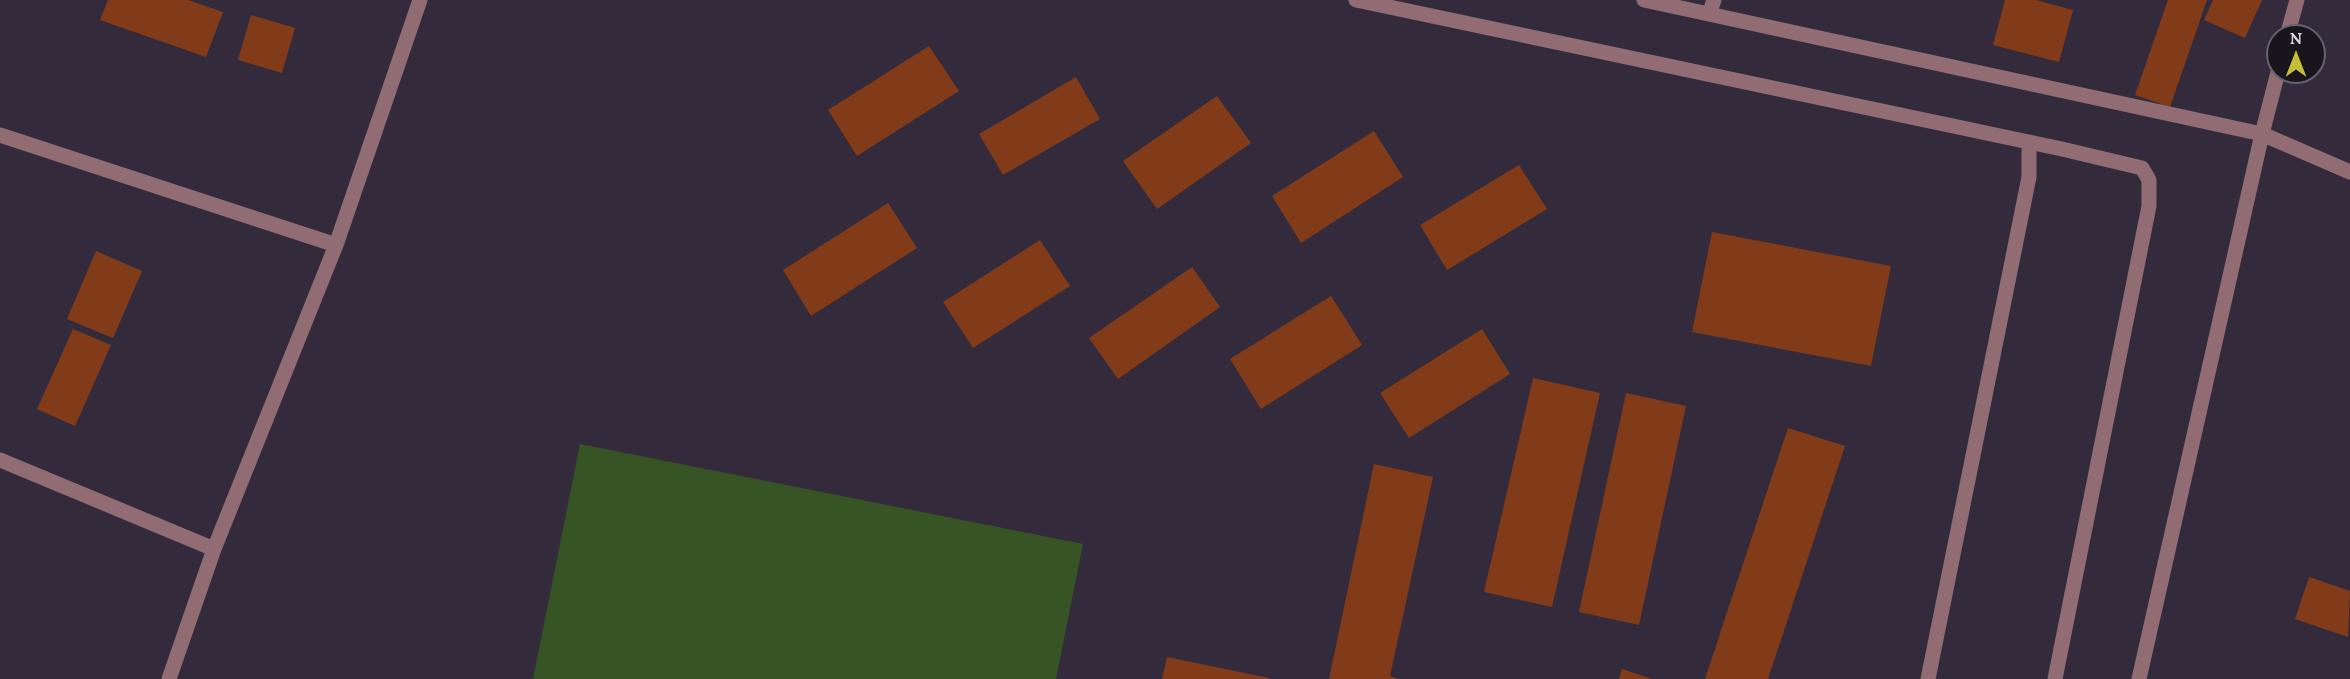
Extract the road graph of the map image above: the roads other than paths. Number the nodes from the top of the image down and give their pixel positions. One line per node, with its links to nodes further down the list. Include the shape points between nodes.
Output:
1 (420, 0): 12 (street)
2 (1356, 0): 10 (street)
3 (1644, 0): 5 (street)
4 (2297, 0): 6 (street)
5 (1712, 7): 8 (street)
6 (2290, 24)
7 (2275, 84): 8 (street)
8 (2262, 134): 11 (street); 18 (street)
9 (0, 135): 12 (street)
10 (2030, 142): 16 (street, via 2030,177); 17 (street, via 2142,168 2149,180 2149,206)
11 (2350, 172)
12 (336, 245): 14 (street)
13 (0, 460): 14 (street)
14 (214, 549): 15 (street)
15 (170, 679)
16 (1928, 679)
17 (2055, 679)
18 (2139, 679)

